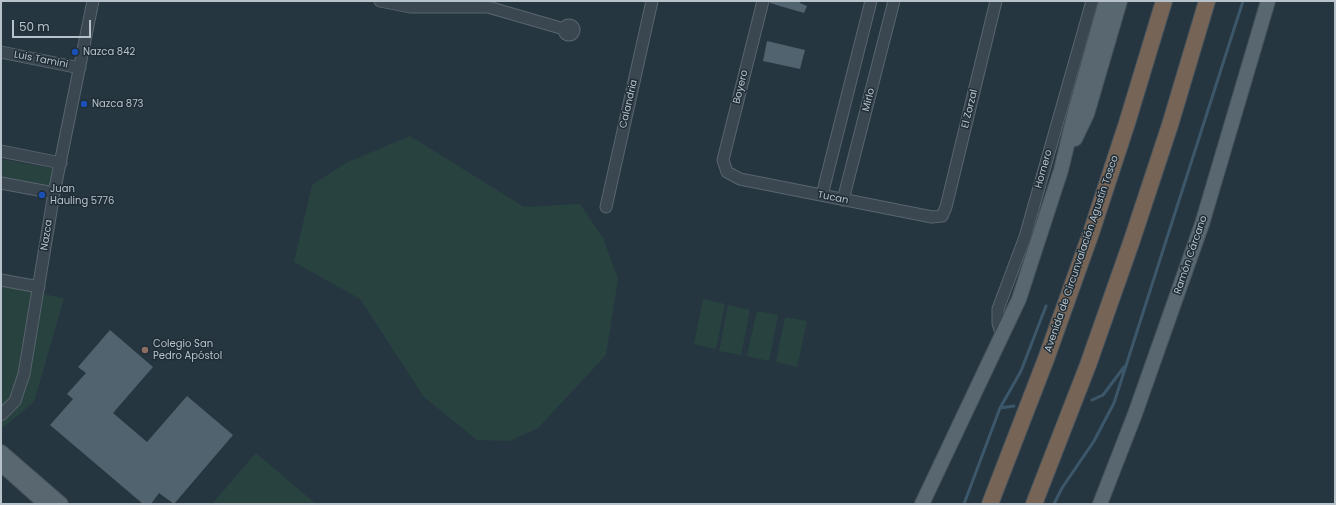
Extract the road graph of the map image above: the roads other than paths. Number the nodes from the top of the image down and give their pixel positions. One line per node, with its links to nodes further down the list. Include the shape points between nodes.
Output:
1 (93, 1): 18 (street, Nazca)
2 (380, 1): 14 (street)
3 (652, 1): 27 (street, Calandria)
4 (763, 1): 22 (street, Boyero, via 723,160)
5 (871, 1): 25 (street)
6 (894, 1): 26 (street, Mirlo)
7 (996, 1): 28 (street, El Zorzal)
8 (1092, 1): 31 (street, Hornero, via 1025,238 998,309 998,323)
9 (1106, 1): 21 (main road)
10 (1120, 1): 21 (main road, via 1087,114)
11 (1164, 1): 38 (highway, Avenida de Circunvalación Agustín Tosco, via 1086,247)
12 (1207, 1): 39 (highway, via 1170,125 1108,310)
13 (1268, 1): 40 (main road, Ramón Cárcano, via 1202,224 1136,414)
14 (405, 4): 15 (street)
15 (488, 4): 16 (street)
16 (564, 29)
17 (1, 52): 18 (street, Luis Tamini)
18 (80, 68): 20 (street, Nazca)
19 (1, 151): 20 (street)
20 (61, 163): 24 (street, Nazca)
21 (1061, 170): 31 (main road, via 1020,299)
22 (727, 172): 25 (street, Tucan, via 740,179)
23 (1, 183): 24 (street)
24 (54, 193): 30 (street, Nazca)
25 (822, 195): 26 (street, Tucan)
26 (843, 200): 28 (street, Tucan, via 932,217)
27 (606, 207)
28 (942, 216)
29 (1, 280): 30 (street)
30 (39, 287): 32 (street, Nazca, via 20,391 15,401)
31 (1002, 336): 37 (main road)
32 (1, 415)
33 (1, 452): 36 (main road)
34 (1, 464): 35 (main road)
35 (46, 504)
36 (61, 504)
37 (922, 504)
38 (990, 504)
39 (1034, 504)
40 (1100, 504)

